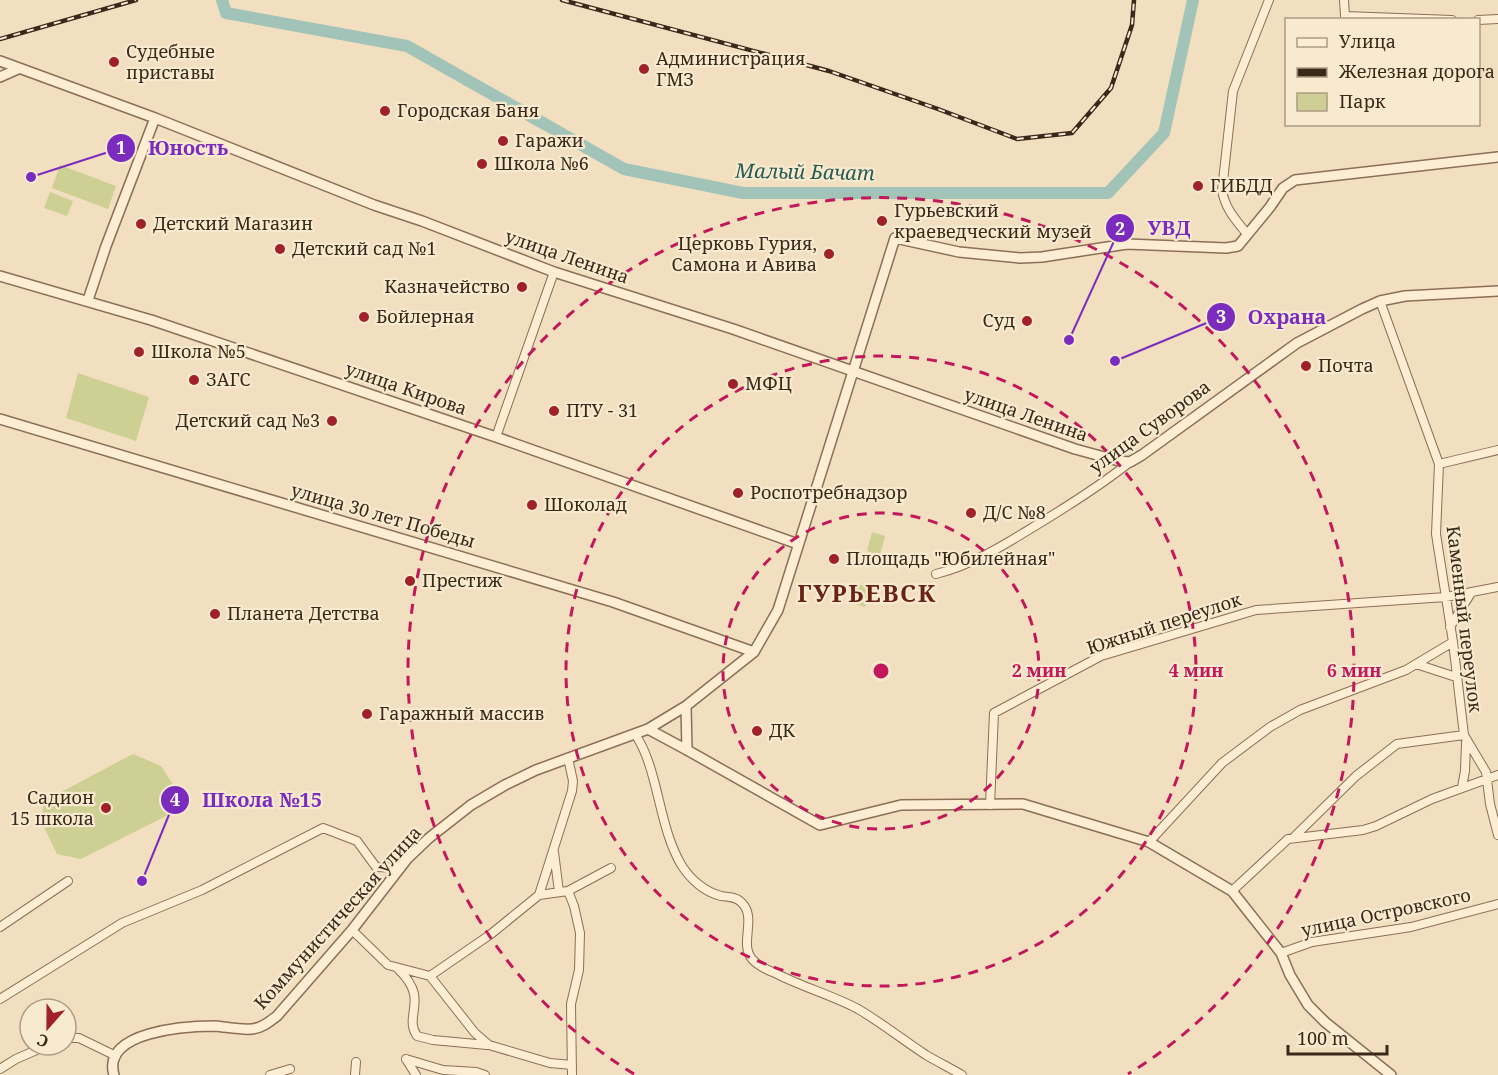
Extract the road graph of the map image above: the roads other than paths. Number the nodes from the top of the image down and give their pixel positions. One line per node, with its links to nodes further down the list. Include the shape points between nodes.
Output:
1 (1269, 0): 11 (street, via 1233,91 1222,190 1229,212)
2 (1344, 0): 3 (street, via 1345,16)
3 (1398, 18)
4 (1498, 19): 5 (street)
5 (1480, 20)
6 (0, 62): 7 (street, улица Ленина)
7 (18, 69): 8 (street); 9 (street, улица Ленина)
8 (0, 78)
9 (155, 118): 12 (street, улица Ленина); 15 (street)
10 (1498, 157): 11 (street, via 1295,180 1283,188)
11 (1247, 234): 17 (street, Коммунистическая улица, via 1238,246 1226,248 1127,244 1020,258 959,252 895,238)
12 (554, 272): 17 (street, улица Ленина); 19 (street)
13 (0, 276): 15 (street, улица Кирова)
14 (1498, 291): 16 (street, улица Суворова, via 1423,294)
15 (88, 300): 19 (street, улица Кирова)
16 (1380, 301): 21 (street, улица Суворова, via 1297,343); 22 (street, Каменный переулок)
17 (852, 371): 21 (street, улица Ленина, via 1075,449); 23 (street, Коммунистическая улица)
18 (0, 419): 30 (street, улица 30 лет Победы, via 613,602)
19 (496, 438): 23 (street, улица Кирова)
20 (1498, 450): 22 (street)
21 (1130, 462): 24 (street, улица Суворова, via 1010,541)
22 (1439, 464): 27 (street, Каменный переулок, via 1436,534)
23 (798, 544): 30 (street, Коммунистическая улица, via 778,610)
24 (936, 574)
25 (1498, 587): 26 (street)
26 (1471, 593): 27 (street); 28 (street)
27 (1446, 597): 28 (street, Каменный переулок); 42 (street, Южный переулок, via 1256,610 1101,656 994,713)
28 (1450, 627): 29 (street, Каменный переулок)
29 (1453, 642): 31 (street); 32 (street, Каменный переулок)
30 (754, 652): 33 (street, Коммунистическая улица)
31 (1416, 664): 32 (street); 45 (street, via 1300,710 1270,727 1222,763)
32 (1456, 677): 36 (street, Каменный переулок)
33 (686, 706): 34 (street, Коммунистическая улица); 37 (street)
34 (648, 729): 35 (street, Коммунистическая улица); 37 (street)
35 (635, 734): 38 (street, Коммунистическая улица); 74 (street, via 681,865 707,890 740,900 745,906 747,950 753,961 857,1009)
36 (1465, 738): 40 (street, Каменный переулок); 41 (street); 44 (street, via 1397,744 1356,776)
37 (687, 750): 42 (street, via 820,825 901,805)
38 (568, 758): 46 (street, via 573,786); 47 (street, Коммунистическая улица, via 505,784 471,805 429,838)
39 (1498, 775): 40 (street)
40 (1487, 779): 41 (street); 43 (street, Каменный переулок)
41 (1462, 787): 44 (street, via 1363,830)
42 (990, 804): 45 (street, via 1023,804)
43 (1498, 835)
44 (1294, 837): 50 (street, via 1282,843)
45 (1149, 842): 50 (street)
46 (554, 849): 51 (street); 52 (street)
47 (400, 868): 55 (street, Коммунистическая улица); 59 (street, via 376,867 357,841 323,828 202,890 122,923)
48 (611, 868): 51 (street)
49 (68, 880): 54 (street)
50 (1232, 891): 56 (street)
51 (564, 892): 52 (street); 65 (street, via 574,906 580,933 579,970 571,1004)
52 (539, 895): 58 (street)
53 (1498, 904): 56 (street, улица Островского, via 1411,927 1312,942)
54 (0, 927)
55 (352, 930): 57 (street, via 384,962); 62 (street, Коммунистическая улица, via 267,1024 250,1029 213,1026 164,1031 124,1044)
56 (1281, 953): 75 (street, via 1308,1005)
57 (397, 968): 58 (street); 61 (street, via 413,988 413,1028 417,1036)
58 (430, 976): 61 (street)
59 (0, 999)
60 (78, 1038): 62 (street)
61 (489, 1045): 65 (street, via 550,1063)
62 (116, 1056): 68 (street)
63 (21, 1057): 67 (street)
64 (356, 1062): 70 (street)
65 (572, 1065): 73 (street)
66 (290, 1069): 69 (street)
67 (0, 1070)
68 (112, 1073)
69 (270, 1075)
70 (355, 1075)
71 (416, 1075): 72 (street, via 406,1059 437,1069)
72 (485, 1075)
73 (572, 1075)
74 (962, 1075)
75 (1392, 1075)

